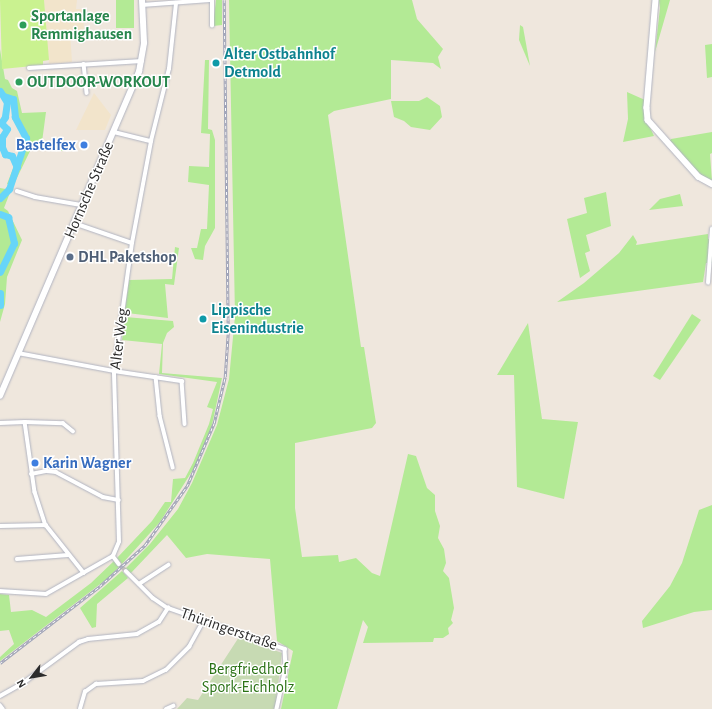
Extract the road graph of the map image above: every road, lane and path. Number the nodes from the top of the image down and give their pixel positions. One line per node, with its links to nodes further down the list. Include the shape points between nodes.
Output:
1 (211, 0): 4 (street); 5 (street)
2 (656, 0): 12 (main road, via 648,120 656,132 699,177)
3 (142, 2): 4 (street); 6 (main road, Hornsche Straße)
4 (176, 3): 11 (street, Alter Weg, via 169,69)
5 (212, 26)
6 (142, 61): 7 (street); 10 (main road, Hornsche Straße)
7 (84, 64): 8 (street); 9 (street)
8 (29, 68)
9 (87, 93)
10 (114, 132): 11 (street); 14 (main road, Hornsche Straße)
11 (151, 141): 17 (street, Alter Weg)
12 (712, 184)
13 (17, 191): 14 (street, via 35,197)
14 (82, 205): 15 (main road, Hornsche Straße)
15 (74, 223): 17 (street); 19 (main road, Hornsche Straße)
16 (712, 229): 18 (street)
17 (132, 243): 20 (street, Alter Weg)
18 (708, 283)
19 (18, 353): 20 (street); 22 (main road, Hornsche Straße)
20 (114, 371): 21 (street); 29 (street, Alter Weg)
21 (156, 377): 25 (street, via 183,382); 27 (street, via 160,416)
22 (0, 396)
23 (25, 422): 24 (street); 26 (street, via 63,423); 28 (street)
24 (0, 423)
25 (185, 424)
26 (72, 431)
27 (172, 467)
28 (32, 474): 29 (street, via 56,472 102,498); 31 (street)
29 (119, 500): 33 (street, Alter Weg, via 120,537)
30 (0, 526): 31 (street)
31 (46, 526): 32 (street)
32 (68, 555): 34 (street); 38 (street)
33 (112, 556): 35 (street); 38 (street)
34 (17, 559)
35 (119, 564)
36 (168, 565): 39 (street)
37 (126, 571): 39 (street, Thüringerstraße)
38 (84, 573): 40 (street, via 46,594)
39 (139, 584): 41 (street, Thüringerstraße)
40 (0, 591)
41 (168, 608): 42 (street, Thüringerstraße); 43 (street, via 159,622 137,634 79,642 22,684)
42 (203, 622): 47 (street, via 189,647 166,670 143,681 96,684 85,692); 49 (street, Thüringerstraße, via 285,649 286,668)
43 (0, 696)
44 (0, 705): 46 (street)
45 (173, 706): 48 (street)
46 (3, 709)
47 (80, 709)
48 (166, 709)
49 (277, 709)

